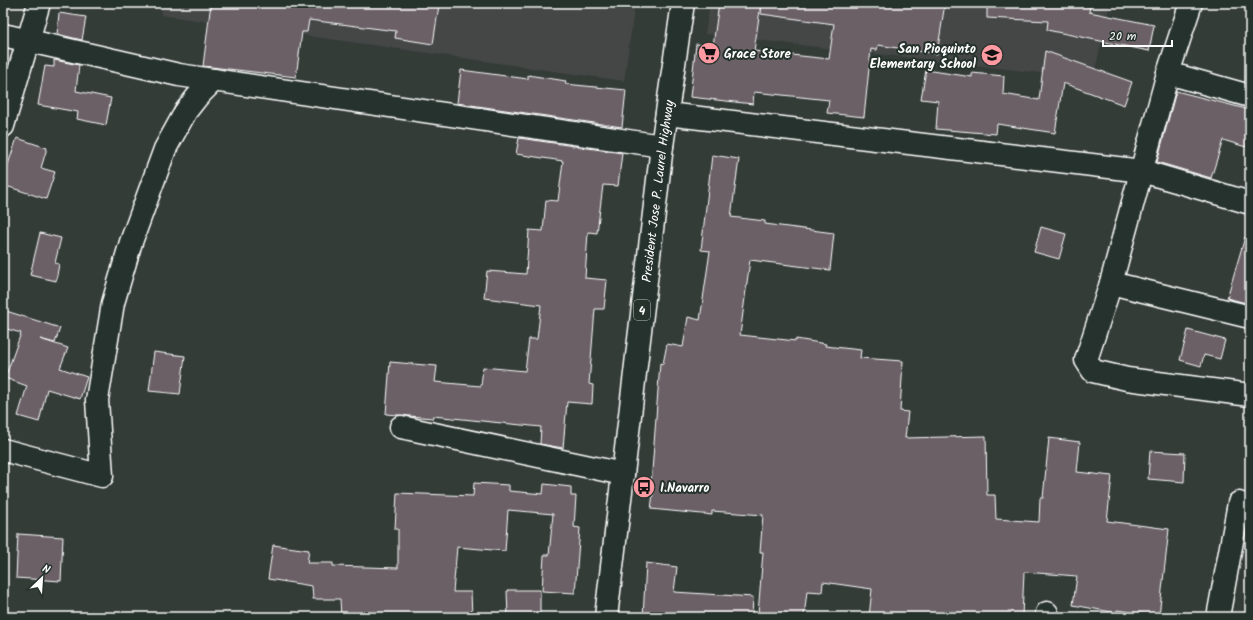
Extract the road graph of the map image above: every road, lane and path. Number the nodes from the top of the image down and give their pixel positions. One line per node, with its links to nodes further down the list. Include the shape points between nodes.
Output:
1 (39, 3): 5 (main road)
2 (683, 3): 9 (main road, President Jose P. Laurel Highway / 4)
3 (1191, 3): 6 (main road)
4 (3, 35): 5 (main road)
5 (28, 41): 7 (main road, via 179,75); 10 (main road)
6 (1168, 73): 8 (main road); 12 (main road)
7 (214, 80): 11 (main road); 18 (main road, via 186,111 165,149 131,242 113,303 97,400 102,476)
8 (1250, 96)
9 (667, 114): 11 (main road, President Jose P. Laurel Highway / 4); 12 (main road)
10 (3, 126)
11 (662, 146): 19 (main road, President Jose P. Laurel Highway / 4)
12 (1142, 171): 13 (main road); 14 (main road)
13 (1250, 203)
14 (1111, 283): 15 (main road); 16 (main road, via 1086,360 1094,371 1127,380)
15 (1250, 317)
16 (1250, 395)
17 (401, 426): 19 (main road)
18 (3, 450)
19 (623, 474): 21 (main road, President Jose P. Laurel Highway / 4)
20 (1238, 503): 22 (main road)
21 (606, 617)
22 (1218, 617)

